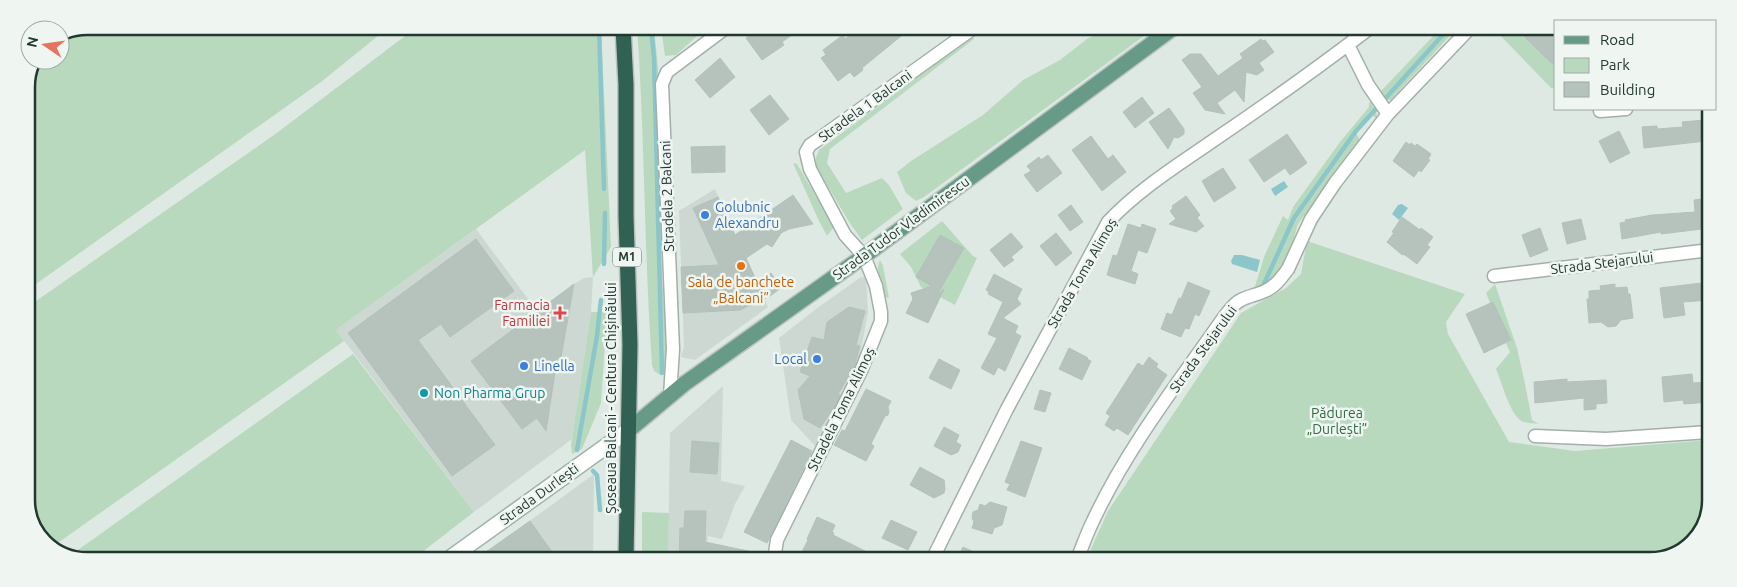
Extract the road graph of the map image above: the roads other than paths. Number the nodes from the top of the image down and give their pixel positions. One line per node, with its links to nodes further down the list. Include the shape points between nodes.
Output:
1 (623, 35): 15 (highway, Șoseaua Balcani - Centura Chișinăului / M1)
2 (717, 35): 14 (street, Stradela 2 Balcani, via 667,72 662,84 673,349)
3 (965, 35): 12 (street, Stradela 1 Balcani, via 810,145 806,152 810,169 836,219)
4 (1164, 35): 12 (main road, Strada Tudor Vladimirescu)
5 (1361, 35): 7 (street, Strada Toma Alimoș)
6 (1463, 35): 9 (street, Strada Stejarului)
7 (1348, 45): 9 (street, via 1358,68); 21 (street, Strada Toma Alimoș, via 1122,206 1108,222 1007,409)
8 (1613, 110): 10 (street)
9 (1386, 111): 22 (street, Strada Stejarului, via 1318,206 1282,278 1264,292 1240,300 1234,306 1154,417 1093,520)
10 (1600, 111)
11 (1702, 251): 13 (street, Strada Stejarului)
12 (864, 256): 14 (main road, Strada Tudor Vladimirescu); 20 (street, Stradela Toma Alimoș, via 876,286 881,322 861,372 777,540)
13 (1494, 276)
14 (670, 396): 15 (main road, Strada Tudor Vladimirescu)
15 (630, 429): 18 (street, Strada Durlești); 19 (highway, Șoseaua Balcani - Centura Chișinăului / M1)
16 (1702, 432): 17 (street, via 1606,439)
17 (1535, 436)
18 (459, 552)
19 (626, 552)
20 (775, 552)
21 (936, 552)
22 (1080, 552)

